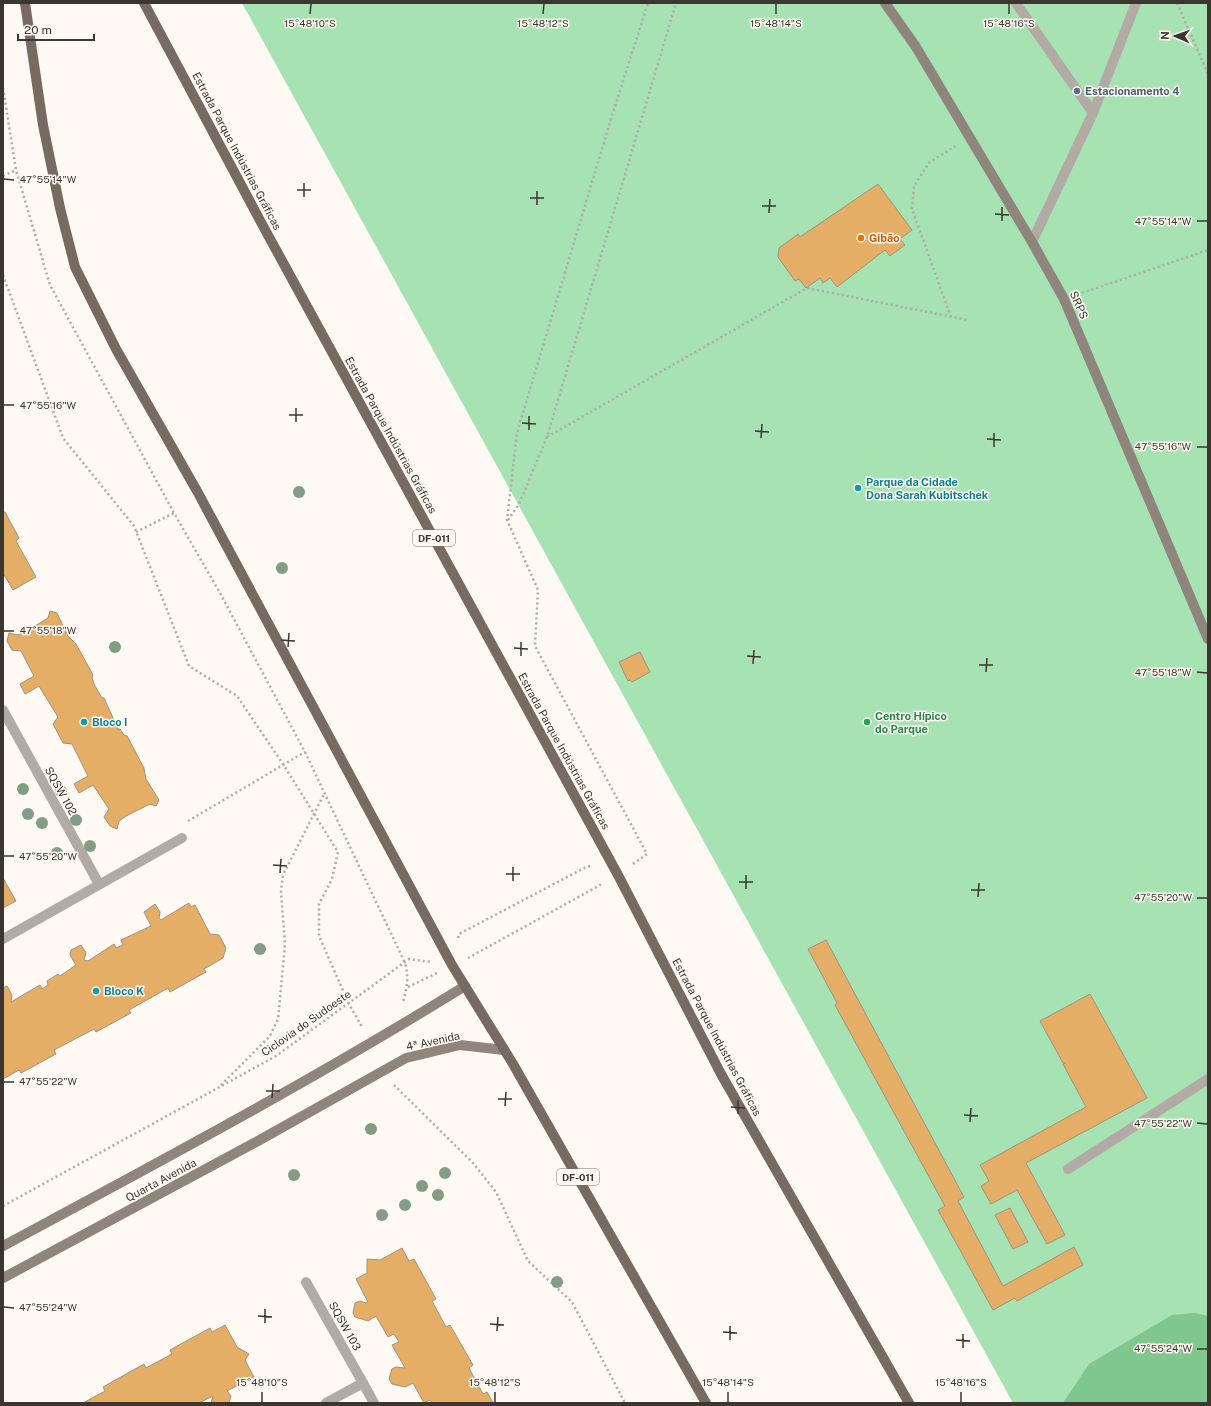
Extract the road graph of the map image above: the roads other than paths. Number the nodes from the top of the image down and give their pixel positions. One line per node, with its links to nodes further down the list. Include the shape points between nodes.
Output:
1 (25, 3): 13 (main road, DF-011, via 43,125 75,267 116,349 201,498 452,965)
2 (144, 3): 26 (main road, Estrada Parque Indústrias Gráficas / DF-011, via 274,247 618,875 721,1074)
3 (885, 3): 7 (main road, SRPS, via 916,47)
4 (1016, 3): 6 (street)
5 (1136, 3): 6 (street)
6 (1094, 113): 7 (street)
7 (1032, 242): 8 (main road, SRPS, via 1064,300)
8 (1208, 639)
9 (3, 710): 11 (street, SQSW 102)
10 (182, 838): 11 (street)
11 (99, 884): 12 (street)
12 (3, 939)
13 (466, 986): 14 (main road, DF-011); 15 (main road, 4ª Avenida)
14 (504, 1050): 17 (main road, 4ª Avenida, via 460,1045 406,1058); 25 (main road, DF-011)
15 (316, 1075): 19 (main road, Quarta Avenida, via 238,1120)
16 (1208, 1079): 18 (street)
17 (330, 1101): 20 (main road, Quarta Avenida)
18 (1068, 1169)
19 (3, 1246)
20 (3, 1278)
21 (306, 1282): 22 (street, SQSW 103)
22 (363, 1382): 23 (street); 24 (street, SQSW 103)
23 (326, 1403)
24 (374, 1403)
25 (706, 1403)
26 (909, 1403)

